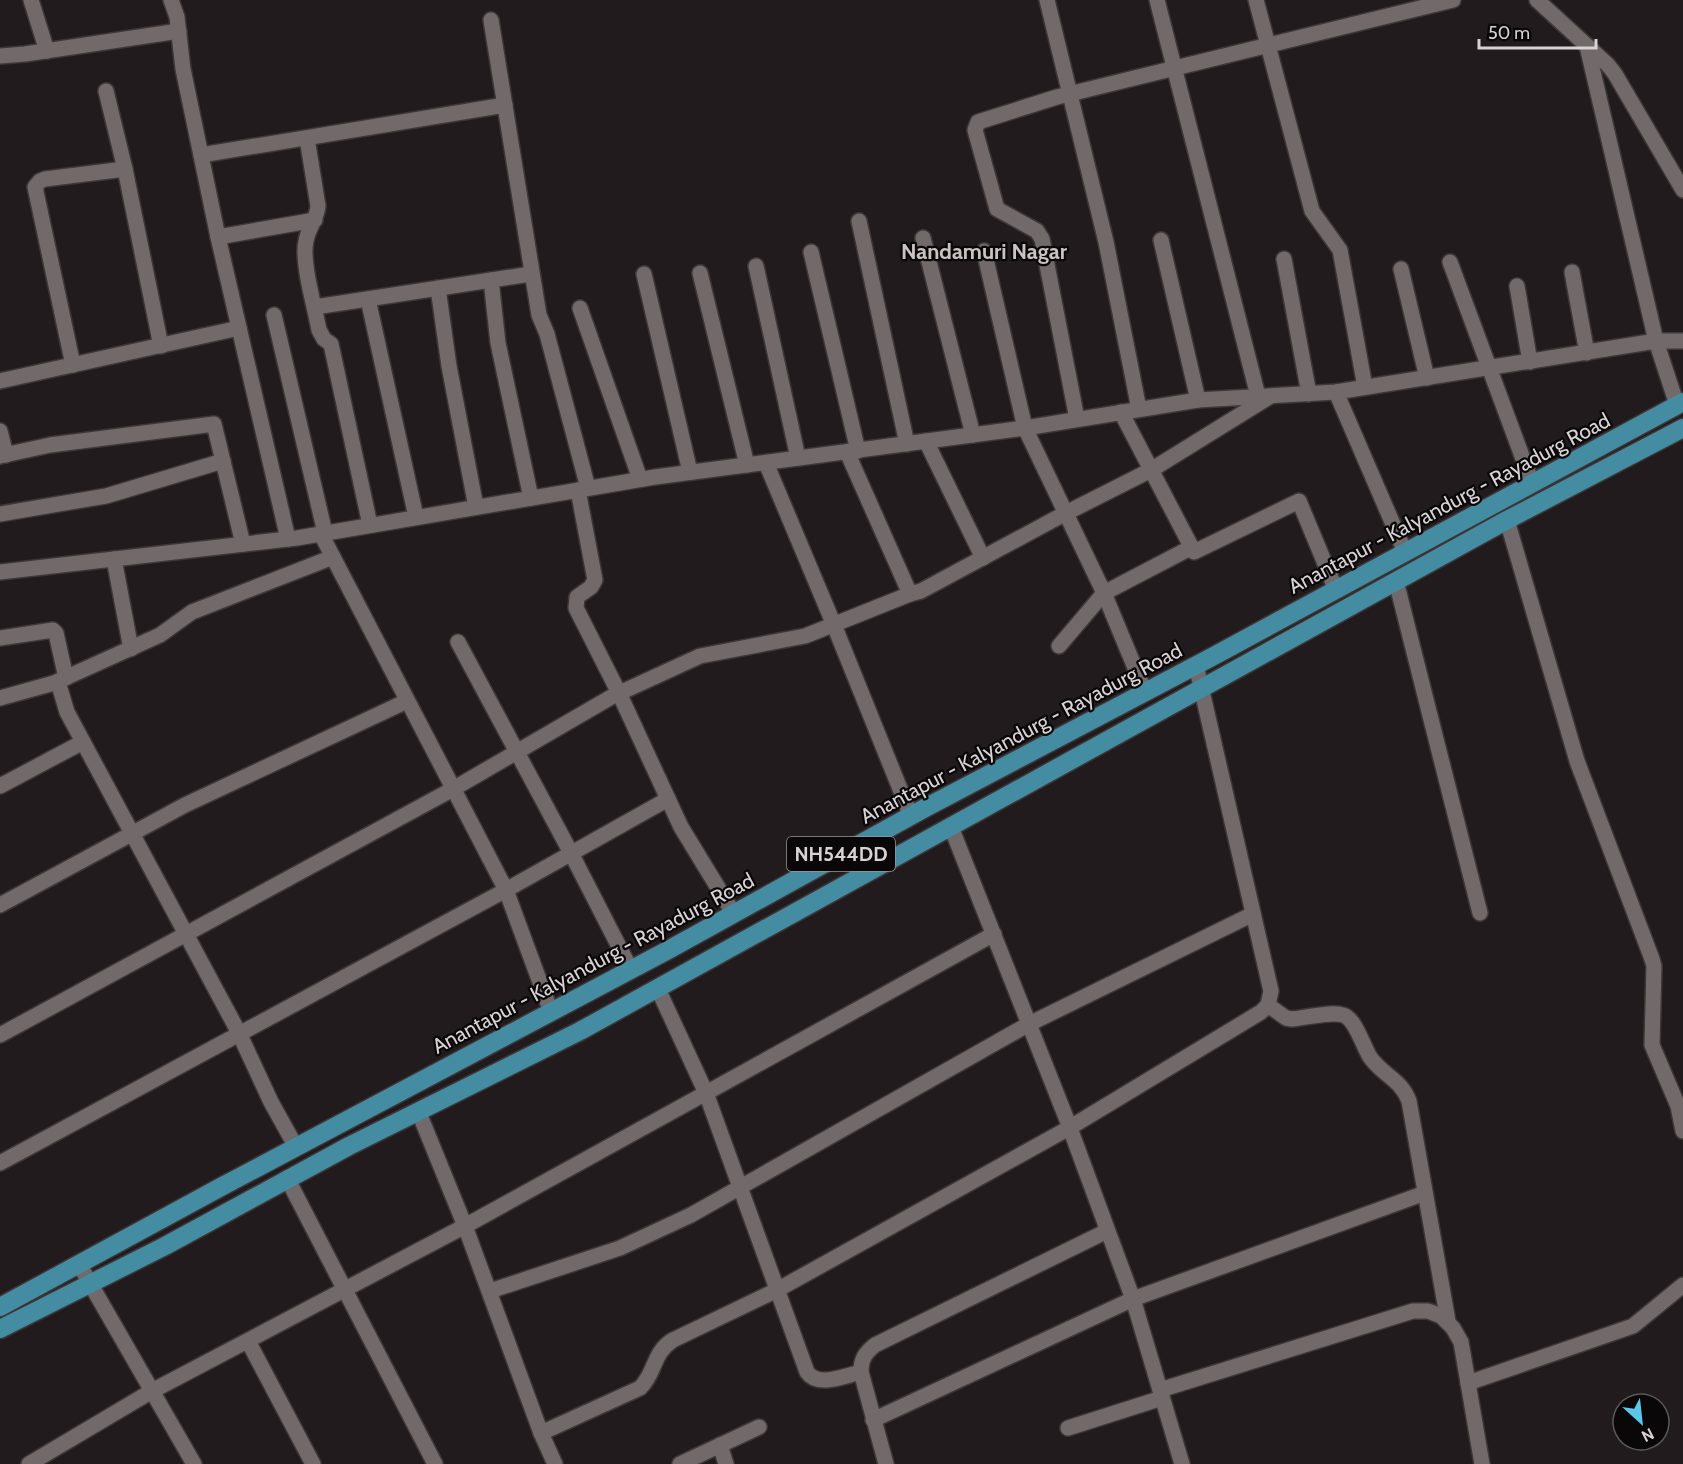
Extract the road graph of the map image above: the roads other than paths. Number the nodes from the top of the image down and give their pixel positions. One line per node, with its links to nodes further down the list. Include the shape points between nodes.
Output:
1 (31, 0): 12 (street)
2 (171, 0): 9 (street)
3 (1047, 0): 16 (street)
4 (1157, 0): 14 (street)
5 (1256, 0): 10 (street)
6 (1453, 0): 10 (street)
7 (1537, 0): 11 (street)
8 (491, 20): 17 (street)
9 (179, 31): 12 (street); 19 (street)
10 (1268, 45): 14 (street); 54 (street, via 1312,211 1340,250)
11 (1587, 46): 21 (street, via 1616,74); 45 (street)
12 (46, 51): 13 (street)
13 (0, 56)
14 (1175, 68): 16 (street); 57 (street)
15 (106, 91): 20 (street)
16 (1070, 93): 60 (street, via 1106,242); 62 (street, via 981,120 975,130 997,209 1036,231 1042,239)
17 (505, 105): 18 (street); 35 (street)
18 (307, 138): 19 (street); 22 (street, via 318,206)
19 (201, 155): 24 (street)
20 (125, 169): 47 (street); 50 (street, via 45,179 35,187)
21 (1683, 190)
22 (315, 220): 24 (street); 41 (street, via 305,249)
23 (859, 221): 68 (street)
24 (218, 237): 44 (street)
25 (923, 238): 66 (street)
26 (1161, 240): 58 (street)
27 (984, 251): 63 (street)
28 (811, 252): 69 (street)
29 (1284, 259): 56 (street)
30 (1450, 262): 51 (street)
31 (756, 266): 71 (street)
32 (1401, 269): 52 (street)
33 (1572, 272): 48 (street)
34 (699, 273): 74 (street)
35 (531, 274): 37 (street); 79 (street)
36 (644, 274): 76 (street)
37 (491, 280): 39 (street); 80 (street, via 498,343)
38 (1516, 286): 49 (street)
39 (438, 288): 40 (street); 81 (street)
40 (368, 299): 41 (street); 84 (street)
41 (315, 307): 86 (street, via 319,330 331,344)
42 (580, 308): 77 (street)
43 (274, 315): 87 (street)
44 (239, 328): 47 (street); 88 (street)
45 (1656, 341): 46 (street); 48 (street); 59 (street)
46 (1683, 341)
47 (161, 346): 50 (street)
48 (1587, 353): 49 (street)
49 (1530, 362): 51 (street)
50 (73, 365): 53 (street)
51 (1488, 369): 52 (street); 78 (street)
52 (1427, 378): 54 (street)
53 (0, 381)
54 (1365, 387): 55 (street)
55 (1336, 392): 56 (street); 91 (street)
56 (1309, 394): 57 (street)
57 (1265, 396): 58 (street); 75 (street)
58 (1198, 400): 60 (street)
59 (1680, 404): 78 (highway, Anantapur - Kalyandurg - Rayadurg Road / NH544DD)
60 (1138, 409): 61 (street)
61 (1121, 412): 62 (street); 75 (street)
62 (1077, 420): 63 (street)
63 (1025, 428): 66 (street); 82 (street)
64 (1683, 428): 85 (highway, Anantapur - Kalyandurg - Rayadurg Road / NH544DD)
65 (0, 431): 70 (street)
66 (973, 435): 67 (street)
67 (926, 441): 68 (street); 93 (street)
68 (907, 444): 69 (street)
69 (853, 451): 71 (street); 99 (street)
70 (3, 455): 72 (street, via 50,445 214,424)
71 (798, 458): 73 (street)
72 (223, 461): 83 (street, via 106,496); 89 (street)
73 (766, 463): 74 (street); 100 (street)
74 (747, 465): 76 (street)
75 (1151, 470): 82 (street); 90 (street)
76 (690, 472): 77 (street)
77 (640, 479): 79 (street)
78 (1532, 483): 91 (highway, Anantapur - Kalyandurg - Rayadurg Road / NH544DD)
79 (583, 489): 80 (street); 109 (street, via 595,579 577,597 576,608)
80 (531, 498): 81 (street)
81 (476, 507): 84 (street)
82 (1066, 513): 93 (street); 98 (street)
83 (0, 514)
84 (416, 517): 86 (street)
85 (1507, 520): 96 (highway, Anantapur - Kalyandurg - Rayadurg Road / NH544DD); 138 (street, via 1577,760 1652,958 1652,1046 1678,1106)
86 (370, 525): 87 (street)
87 (323, 533): 88 (street); 92 (street)
88 (288, 539): 89 (street)
89 (243, 544): 94 (street)
90 (1192, 547): 97 (street, via 1194,552 1299,501); 98 (street)
91 (1406, 552): 97 (highway, Anantapur - Kalyandurg - Rayadurg Road / NH544DD)
92 (333, 557): 104 (street, via 192,612 160,635); 111 (street)
93 (983, 558): 99 (street)
94 (114, 559): 95 (street); 104 (street)
95 (0, 572)
96 (1396, 581): 107 (highway, Anantapur - Kalyandurg - Rayadurg Road / NH544DD); 123 (street)
97 (1336, 590): 105 (highway, Anantapur - Kalyandurg - Rayadurg Road / NH544DD)
98 (1104, 592): 103 (street); 108 (street)
99 (910, 594): 100 (street)
100 (834, 625): 109 (street, via 805,636 700,656); 117 (street)
101 (0, 638): 106 (street, via 53,630)
102 (458, 642): 113 (street)
103 (1059, 646)
104 (130, 649): 106 (street)
105 (1196, 665): 107 (street); 108 (highway, Anantapur - Kalyandurg - Rayadurg Road / NH544DD)
106 (62, 680): 110 (street); 112 (street, via 63,705)
107 (1202, 688): 118 (highway, Anantapur - Kalyandurg - Rayadurg Road / NH544DD); 125 (street)
108 (1145, 692): 117 (highway, Anantapur - Kalyandurg - Rayadurg Road / NH544DD)
109 (619, 693): 113 (street); 116 (street)
110 (0, 698)
111 (407, 701): 115 (street); 119 (street)
112 (83, 742): 114 (street); 119 (street)
113 (517, 752): 115 (street); 120 (street)
114 (0, 786)
115 (453, 789): 121 (street); 126 (street)
116 (668, 799): 120 (street); 124 (street)
117 (911, 816): 124 (highway, Anantapur - Kalyandurg - Rayadurg Road / NH544DD)
118 (951, 827): 127 (street); 129 (highway, Anantapur - Kalyandurg - Rayadurg Road / NH544DD)
119 (133, 833): 122 (street); 126 (street)
120 (571, 853): 121 (street); 128 (street)
121 (506, 890): 131 (street); 133 (street)
122 (0, 905)
123 (1480, 913)
124 (734, 914): 128 (highway, Anantapur - Kalyandurg - Rayadurg Road / NH544DD)
125 (1253, 914): 130 (street, via 1271,991); 132 (street)
126 (187, 934): 133 (street); 134 (street)
127 (994, 934): 132 (street); 135 (street)
128 (631, 969): 131 (highway, Anantapur - Kalyandurg - Rayadurg Road / NH544DD)
129 (658, 989): 135 (street); 136 (highway, Anantapur - Kalyandurg - Rayadurg Road / NH544DD)
130 (1268, 1005): 137 (street); 143 (street, via 1292,1019 1346,1015 1371,1058 1406,1094)
131 (551, 1012): 139 (highway, Anantapur - Kalyandurg - Rayadurg Road / NH544DD)
132 (1029, 1024): 137 (street); 142 (street)
133 (239, 1033): 139 (street); 140 (street)
134 (0, 1035)
135 (706, 1093): 142 (street); 144 (street)
136 (419, 1113): 141 (highway, Anantapur - Kalyandurg - Rayadurg Road / NH544DD); 144 (street)
137 (1069, 1128): 145 (street); 150 (street)
138 (1683, 1131)
139 (296, 1147): 146 (highway, Anantapur - Kalyandurg - Rayadurg Road / NH544DD)
140 (0, 1163)
141 (287, 1178): 147 (highway, Anantapur - Kalyandurg - Rayadurg Road / NH544DD, via 165,1246); 149 (street)
142 (739, 1188): 150 (street); 151 (street, via 620,1248)
143 (1425, 1193): 152 (street); 154 (street)
144 (465, 1226): 149 (street); 151 (street)
145 (1107, 1231): 152 (street); 157 (street, via 875,1345 862,1358)
146 (79, 1264): 147 (street); 153 (highway, Anantapur - Kalyandurg - Rayadurg Road / NH544DD)
147 (90, 1282): 155 (highway, Anantapur - Kalyandurg - Rayadurg Road / NH544DD); 159 (street)
148 (1683, 1284): 158 (street, via 1634,1326)
149 (346, 1289): 156 (street); 169 (street)
150 (777, 1290): 157 (street, via 810,1377 820,1381); 164 (street, via 666,1344 640,1388)
151 (490, 1291): 164 (street)
152 (1133, 1299): 160 (street); 161 (street)
153 (0, 1307)
154 (1448, 1321): 158 (street, via 1461,1342); 160 (street, via 1428,1311 1413,1311)
155 (0, 1329)
156 (248, 1341): 159 (street); 168 (street)
157 (861, 1372): 161 (street)
158 (1468, 1383): 175 (street)
159 (152, 1391): 166 (street); 167 (street)
160 (1161, 1394): 163 (street); 174 (street)
161 (873, 1420): 173 (street)
162 (759, 1427): 165 (street)
163 (1068, 1428)
164 (541, 1433): 170 (street)
165 (720, 1446): 171 (street); 172 (street)
166 (29, 1464)
167 (194, 1464)
168 (313, 1464)
169 (435, 1464)
170 (555, 1464)
171 (680, 1464)
172 (726, 1464)
173 (886, 1464)
174 (1182, 1464)
175 (1482, 1464)

